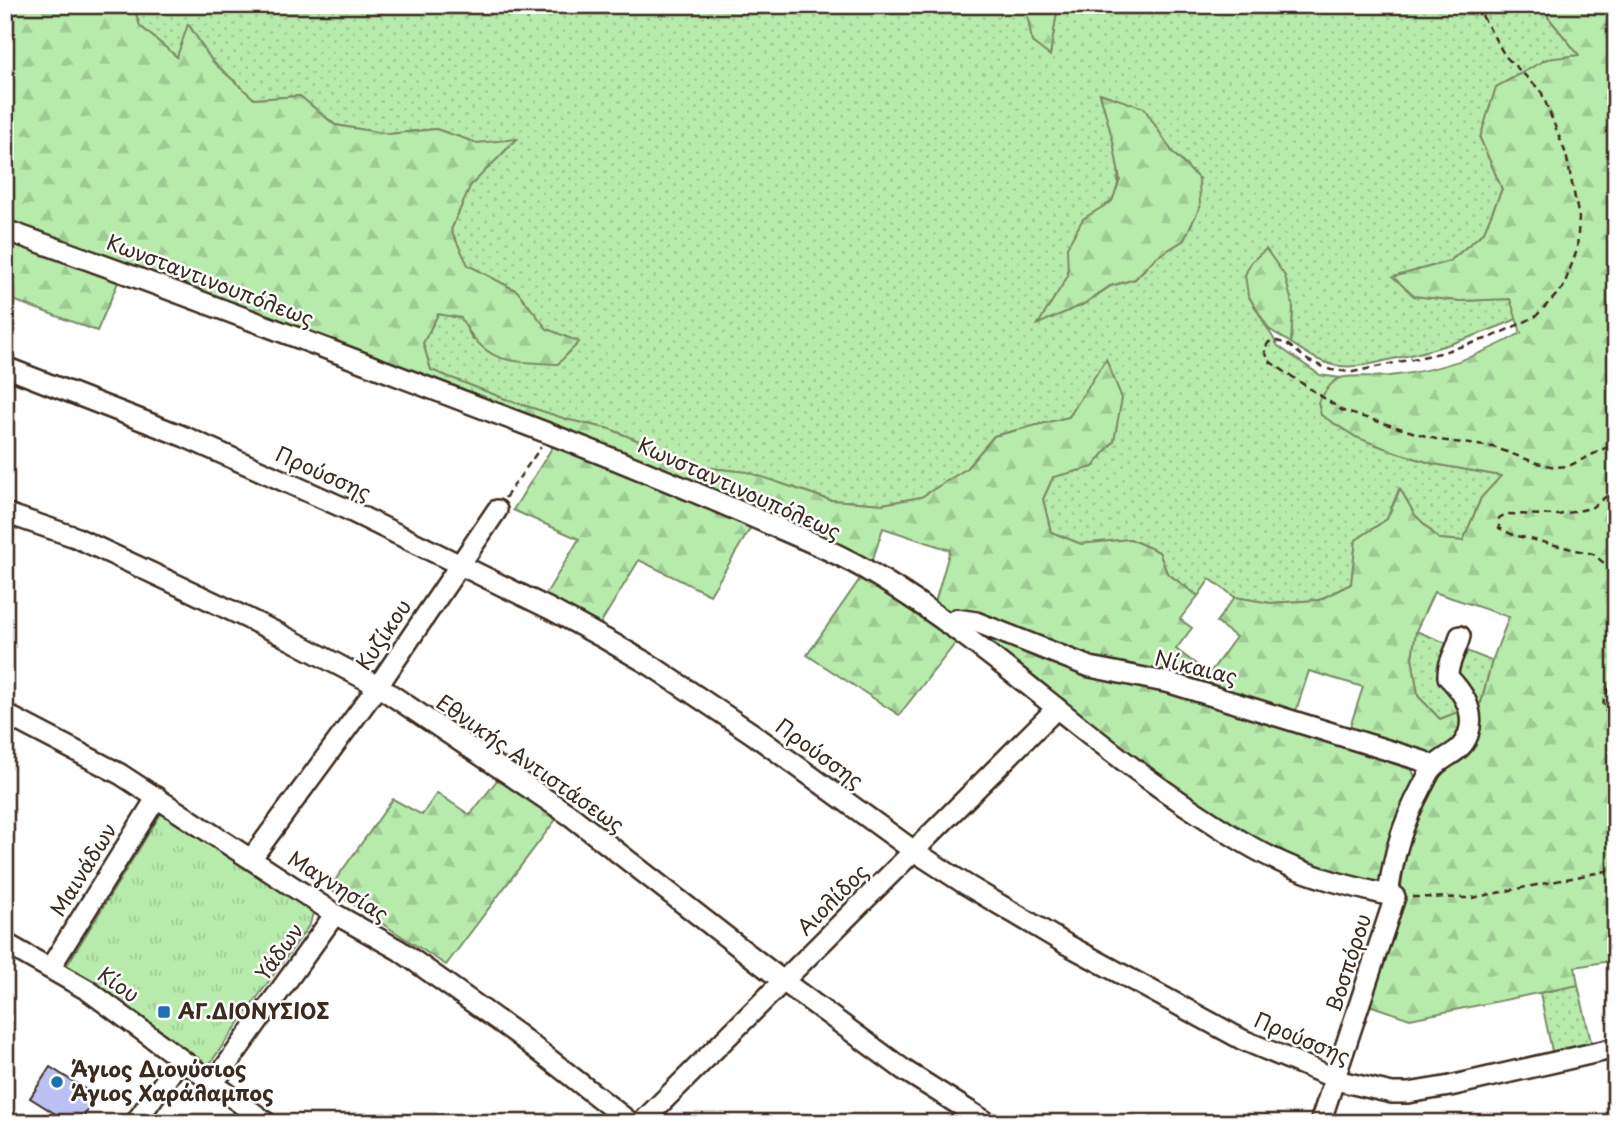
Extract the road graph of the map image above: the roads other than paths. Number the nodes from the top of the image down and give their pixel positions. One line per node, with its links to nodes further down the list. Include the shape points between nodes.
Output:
1 (5, 230): 6 (street, Κωνσταντινουπόλεως, via 223,308 699,494 874,575)
2 (5, 367): 5 (street, Προύσσης, via 214,450)
3 (497, 510): 5 (street, Κυζίκου)
4 (5, 513): 8 (street, Εθνικής Αντιστάσεως, via 75,537)
5 (458, 564): 8 (street, Κυζίκου); 13 (street, Προύσσης, via 652,666)
6 (949, 625): 9 (street, Κωνσταντινουπόλεως); 11 (street, Νίκαιας, via 956,620 976,622 1090,667 1241,703)
7 (1460, 636): 11 (street, via 1448,677 1467,700 1470,727 1464,745)
8 (378, 686): 14 (street, Κυζίκου); 19 (street, Εθνικής Αντιστάσεως, via 571,816)
9 (1057, 708): 13 (street, Αιολίδος); 15 (street, Κωνσταντινουπόλεως, via 1125,764 1247,844 1315,876)
10 (5, 714): 12 (street, Μαγνησίας)
11 (1433, 767): 15 (street, Βοσπόρου, via 1402,828 1393,856)
12 (157, 797): 14 (street, Μαγνησίας); 18 (street, Μαινάδων)
13 (914, 851): 19 (street, Αιολίδος); 22 (street, Προύσσης, via 1110,968 1243,1040)
14 (251, 859): 16 (street, Μαγνησίας)
15 (1391, 896): 22 (street, Βοσπόρου)
16 (335, 915): 23 (street, Υάδων); 26 (street, Μαγνησίας, via 399,950)
17 (5, 943): 18 (street, Κίου)
18 (50, 968): 21 (street, Κίου, via 98,997)
19 (783, 981): 27 (street, Αιολίδος); 28 (street, Εθνικής Αντιστάσεως, via 904,1070)
20 (1616, 1048): 22 (street, Προύσσης, via 1408,1093)
21 (180, 1060): 23 (street, Κίου); 24 (street)
22 (1335, 1079): 29 (street, Βοσπόρου)
23 (213, 1084): 25 (street, Κίου)
24 (135, 1123)
25 (267, 1123)
26 (631, 1123)
27 (641, 1123)
28 (988, 1123)
29 (1320, 1123)

